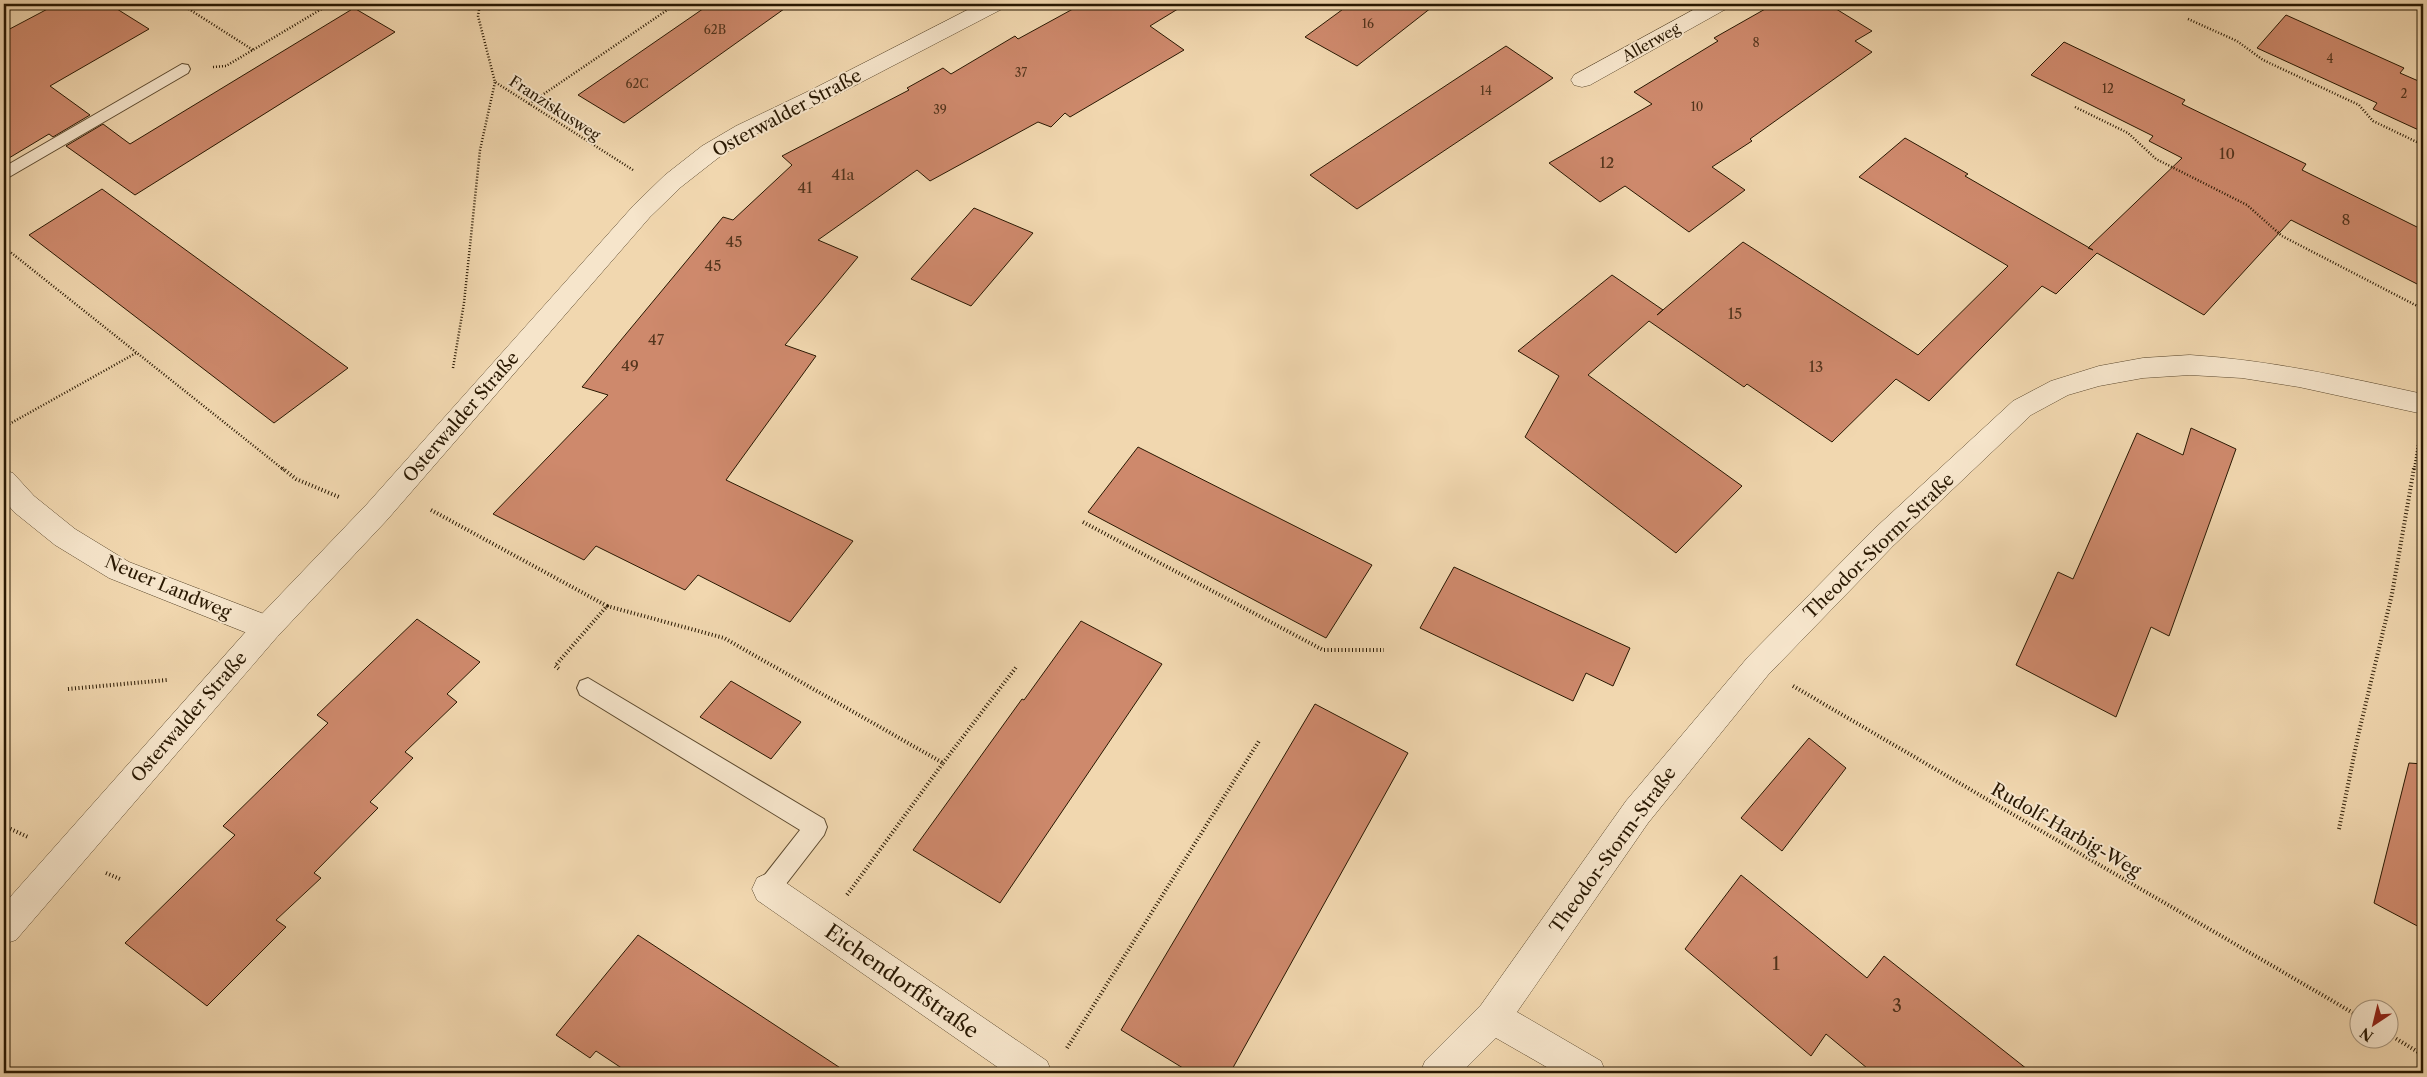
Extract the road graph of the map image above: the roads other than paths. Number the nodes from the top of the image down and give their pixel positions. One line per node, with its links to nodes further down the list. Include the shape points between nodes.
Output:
1 (996, 4): 8 (street, Osterwalder Straße, via 744,131 673,181 642,211 377,512)
2 (1719, 4): 4 (street, Allerweg)
3 (182, 69): 5 (lane)
4 (1582, 80)
5 (4, 174)
6 (2423, 404): 12 (street, Theodor-Storm-Straße, via 2299,377 2199,365 2099,376 2060,388 2022,408 1884,538 1758,666 1637,812)
7 (4, 481): 8 (street, Neuer Landweg, via 24,504 66,537 119,570)
8 (267, 628): 11 (street, Osterwalder Straße)
9 (588, 688): 10 (lane, via 816,827)
10 (768, 889): 13 (street, Eichendorffstraße)
11 (4, 928)
12 (1493, 1017): 14 (street); 15 (street)
13 (1048, 1065)
14 (1437, 1073)
15 (1589, 1073)

